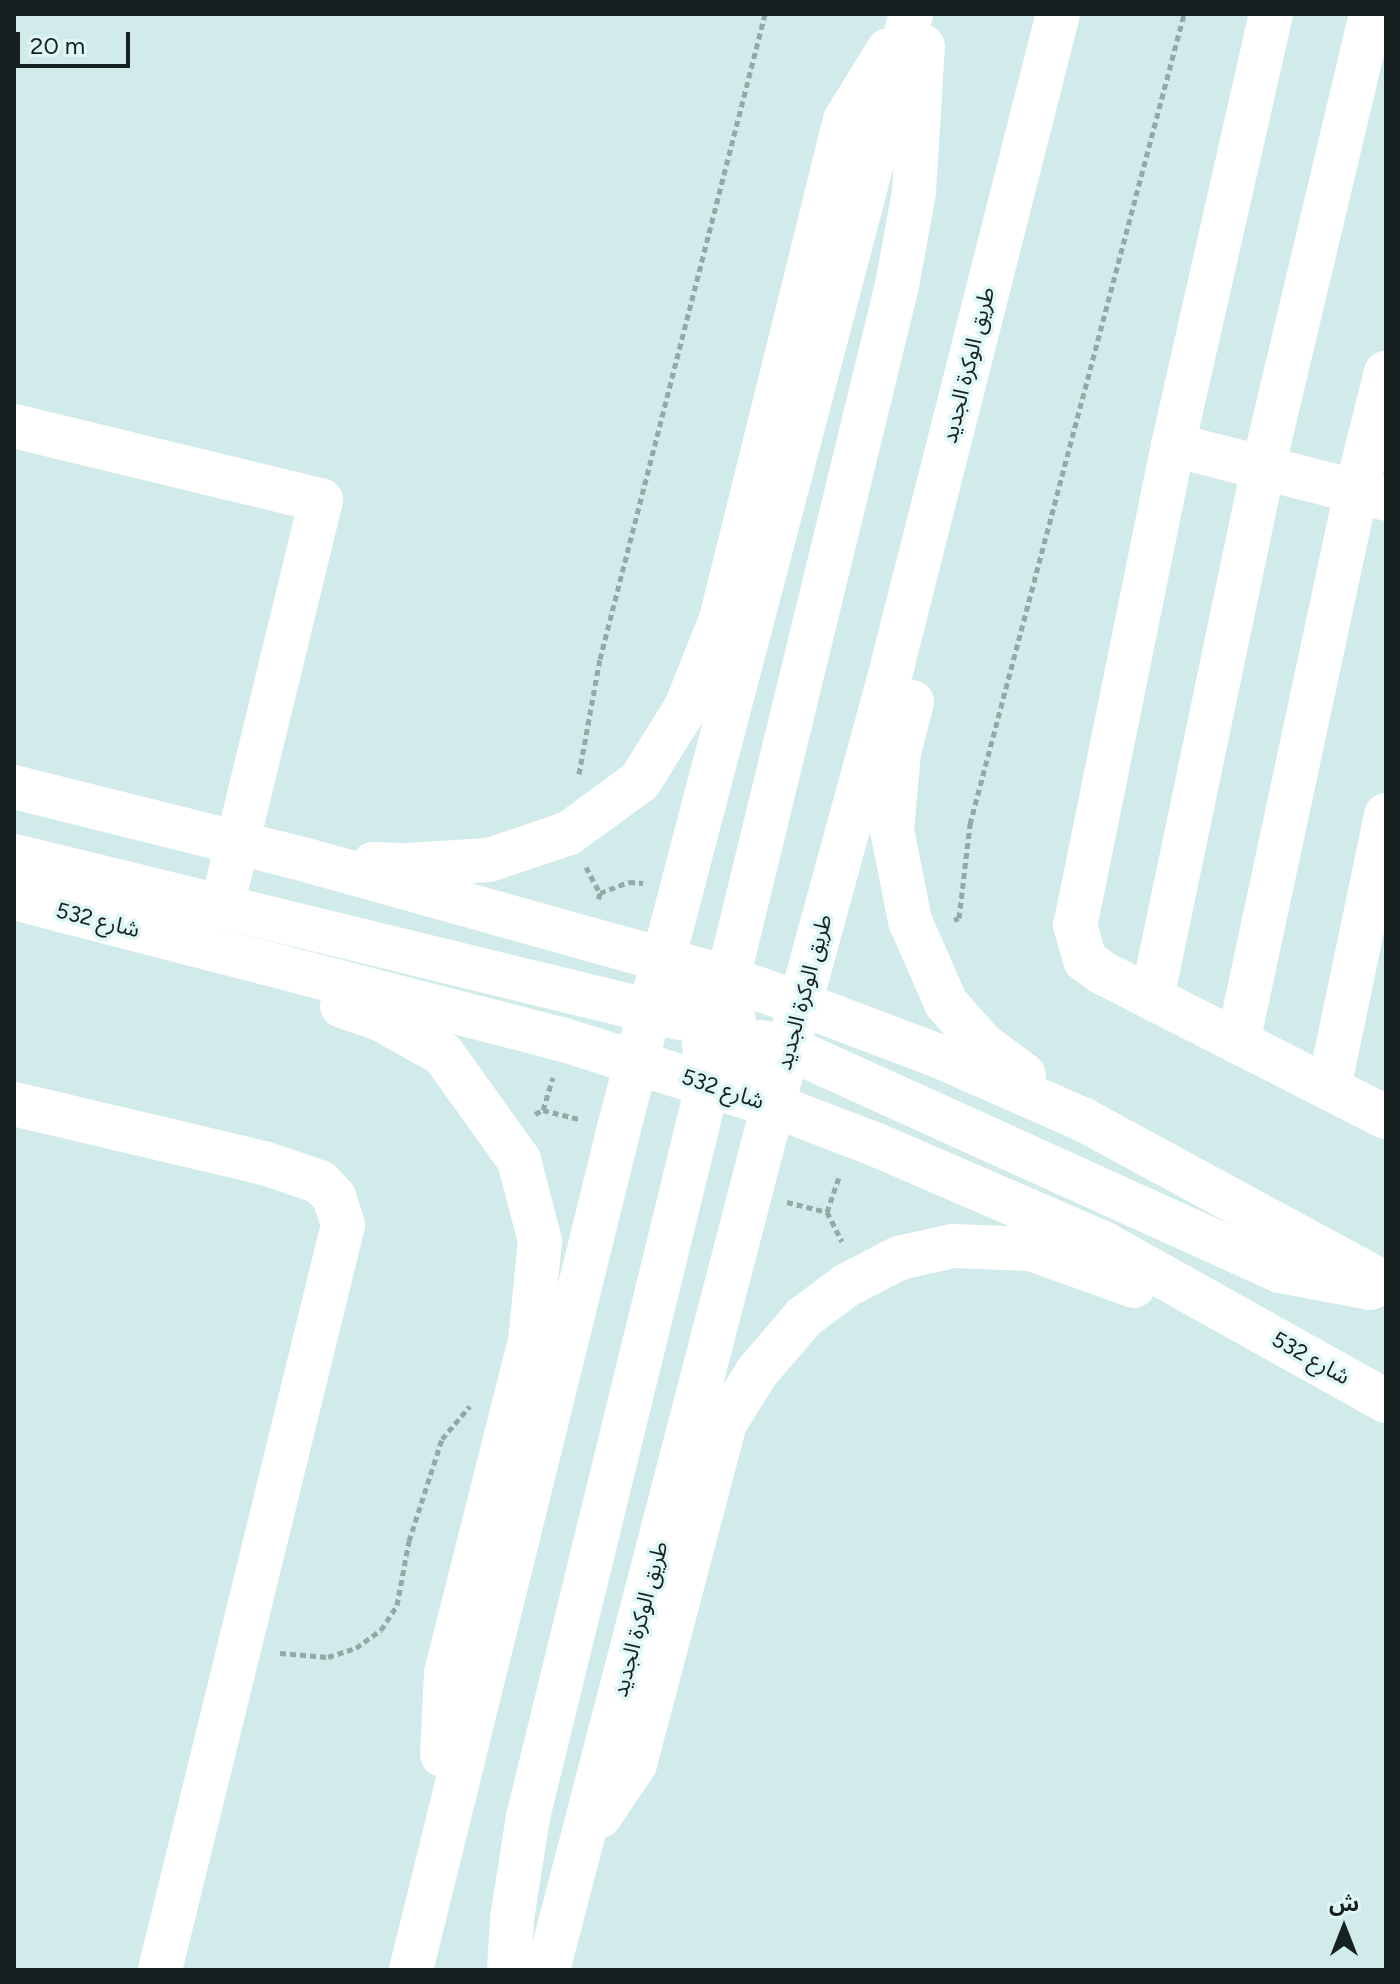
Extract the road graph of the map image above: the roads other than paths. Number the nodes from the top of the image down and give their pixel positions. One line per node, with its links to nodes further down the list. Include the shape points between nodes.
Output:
1 (911, 14): 16 (street, via 845,120 721,619 686,707 640,781 569,833 489,860 408,865); 20 (street)
2 (925, 14): 21 (street, via 914,192 897,285)
3 (1058, 14): 23 (street, طريق الوكرة الجديد)
4 (1086, 14): 34 (street, via 899,752 892,830 916,937 946,1003 982,1044)
5 (1271, 14): 9 (street)
6 (1371, 14): 10 (street)
7 (1386, 373): 11 (street)
8 (14, 426): 14 (street, via 321,500)
9 (1173, 445): 10 (street); 22 (street, via 1075,925 1085,960)
10 (1263, 468): 11 (street); 22 (street)
11 (1371, 496): 26 (street)
12 (14, 787): 14 (street)
13 (1386, 815): 30 (street)
14 (237, 843): 16 (street); 18 (street)
15 (14, 856): 18 (street)
16 (306, 860): 20 (street)
17 (14, 898): 28 (street, شارع 532)
18 (222, 906): 24 (street)
19 (14, 918): 39 (street, via 291,989 380,1019 443,1054 519,1160 540,1241 530,1341 446,1674)
20 (665, 960): 21 (street); 24 (street); 25 (street)
21 (728, 978): 23 (street); 25 (street)
22 (1152, 998): 26 (street)
23 (801, 1004): 25 (street); 27 (street, طريق الوكرة الجديد); 34 (street, via 941,1057)
24 (650, 1010): 25 (street); 28 (street)
25 (719, 1031): 27 (street); 28 (street); 29 (street); 32 (street)
26 (1238, 1042): 30 (street)
27 (788, 1048): 32 (street, طريق الوكرة الجديد); 36 (street, via 1280,1271)
28 (636, 1063): 29 (street, شارع 532); 39 (street)
29 (708, 1083): 32 (street, شارع 532); 42 (street, via 528,1817)
30 (1329, 1088): 33 (street)
31 (14, 1104): 40 (street, via 267,1164 320,1182 334,1197 343,1225)
32 (775, 1106): 37 (street, شارع 532, via 1103,1243); 38 (street, طريق الوكرة الجديد)
33 (1386, 1117)
34 (1084, 1120): 35 (street)
35 (1386, 1284)
36 (1386, 1291)
37 (1386, 1402): 38 (street, via 1303,1385 1126,1281 1031,1249 953,1246 899,1258 861,1278 804,1317 757,1372 725,1423 635,1764)
38 (581, 1844): 43 (street, طريق الوكرة الجديد)
39 (436, 1857): 41 (street)
40 (160, 1970)
41 (411, 1970)
42 (509, 1970)
43 (548, 1970)

